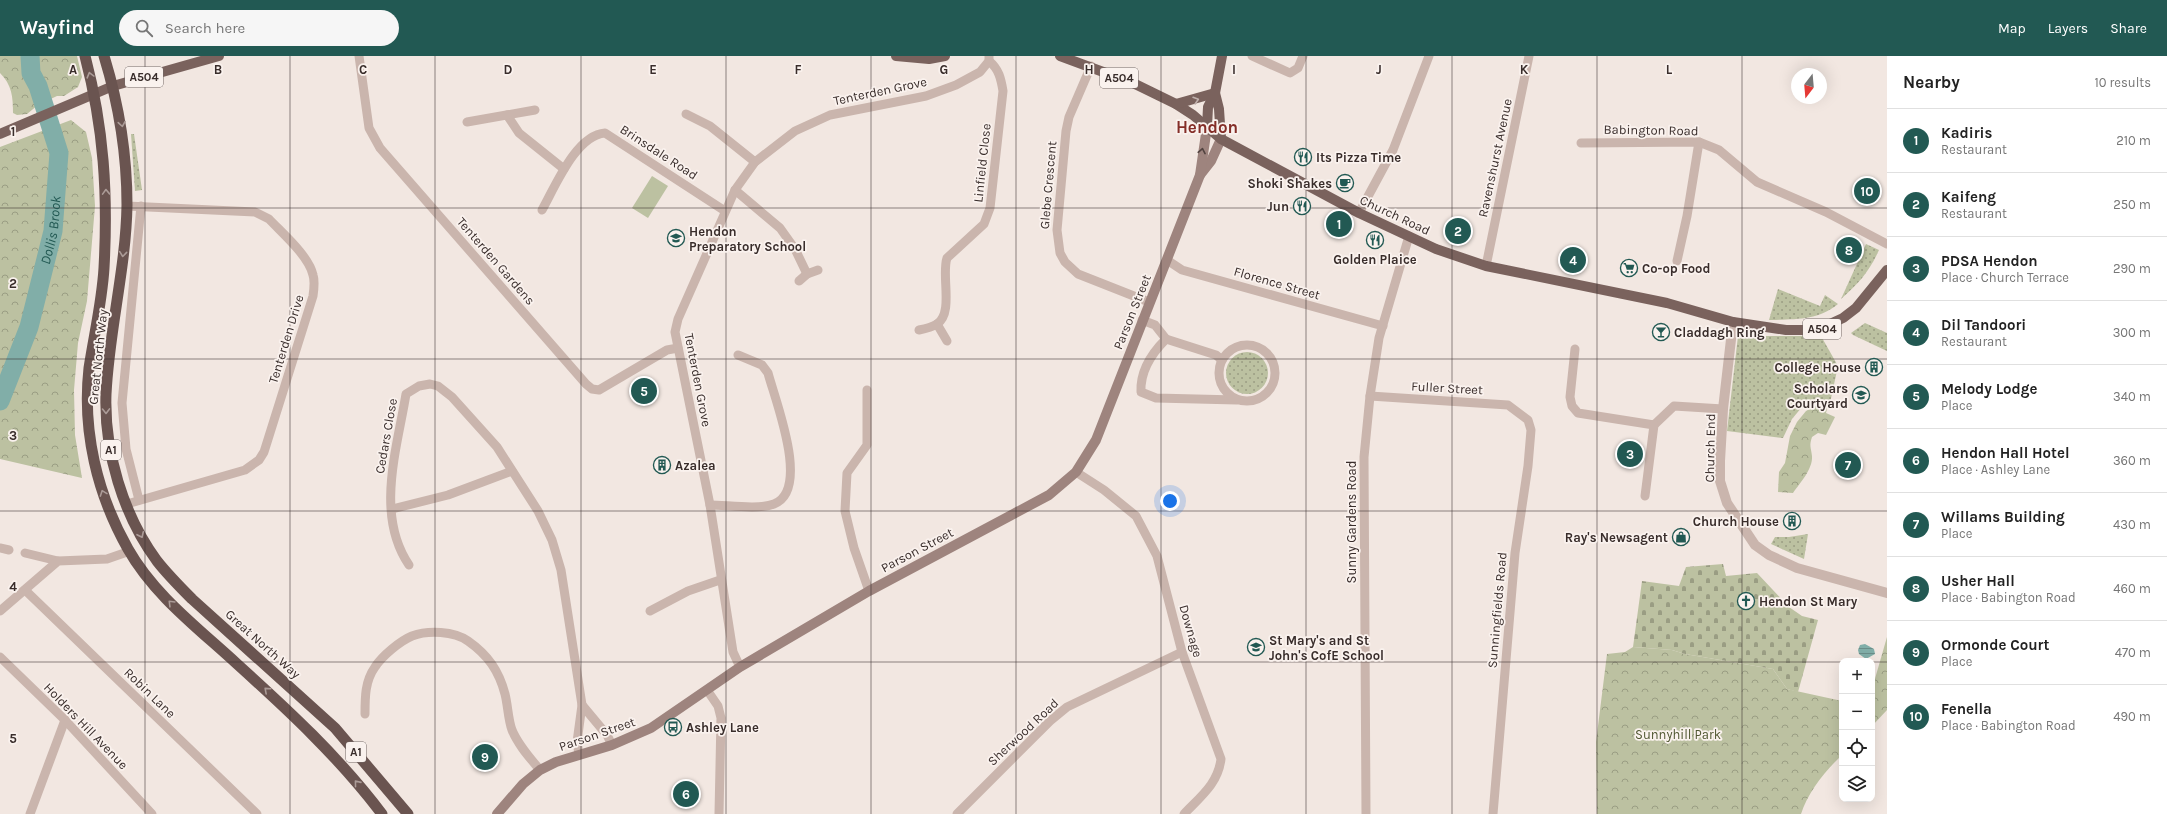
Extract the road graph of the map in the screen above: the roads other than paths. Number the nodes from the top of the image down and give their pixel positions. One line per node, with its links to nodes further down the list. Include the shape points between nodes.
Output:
1 (85, 56): 17 (highway, Great North Way / A1, one-way to 1)
2 (104, 56): 15 (highway, Great North Way / A1)
3 (219, 56): 15 (main road, A504)
4 (360, 56): 54 (street, Tenterden Gardens, via 369,128 380,148 586,384 592,389 599,390 667,350)
5 (896, 56): 6 (main road, via 916,59)
6 (945, 56)
7 (1060, 56): 14 (main road, A504)
8 (1222, 56): 16 (main road)
9 (1252, 56): 10 (street, via 1290,73 1298,68)
10 (1303, 56)
11 (1429, 56): 36 (street, via 1393,150)
12 (1529, 56): 41 (street, Ravenshurst Avenue)
13 (989, 59): 28 (street, Tenterden Grove, via 980,72 926,96 850,110 807,125 795,131); 49 (street, Linfield Close, via 996,67 1003,91 990,208 984,224 947,258 946,308)
14 (1091, 66): 18 (main road, A504); 46 (street, Glebe Crescent, via 1069,117 1066,131 1057,230 1060,253 1064,262 1078,274)
15 (113, 86): 17 (main road, A504); 32 (highway, Great North Way / A1, one-way to 32, via 124,142)
16 (1215, 93): 18 (main road, one-way to 16); 23 (main road, via 1208,107); 25 (main road)
17 (95, 94): 24 (main road, A504); 71 (highway, Great North Way / A1, one-way to 17, via 116,525 99,481 87,405 89,370 104,272 106,223 104,159)
18 (1176, 104): 23 (main road, A504)
19 (535, 110): 21 (street)
20 (686, 114): 28 (street, via 710,126)
21 (507, 115): 22 (street); 29 (street, via 519,134)
22 (466, 122)
23 (1207, 128): 25 (main road, A504); 30 (main road, Parson Street, one-way to 23)
24 (0, 134)
25 (1221, 139): 30 (main road, Parson Street, via 1211,162); 36 (main road, Church Road / A504)
26 (1699, 142): 27 (street, Babington Road); 38 (street, Babington Road, via 1718,150 1757,182 1826,212); 40 (street)
27 (1581, 143)
28 (755, 162): 31 (street, Tenterden Grove)
29 (564, 169): 34 (street, Brinsdale Road); 35 (street, Brinsdale Road, via 586,141 593,135 605,133)
30 (1200, 175): 39 (main road, Parson Street)
31 (735, 190): 35 (street, Tenterden Grove); 44 (street, via 780,228 795,249)
32 (127, 206): 33 (street, Tenterden Drive); 68 (highway, Great North Way / A1, one-way to 68, via 106,395 112,459)
33 (141, 206): 67 (street, via 122,403 126,449); 67 (street, Tenterden Drive, via 262,214 305,258 314,276 314,286 264,452 259,460 245,470)
34 (542, 210)
35 (725, 211): 54 (street, Tenterden Grove, via 676,326 674,332)
36 (1359, 213): 37 (main road, Church Road / A504)
37 (1409, 236): 41 (main road, Church Road / A504); 50 (street, Sunny Gardens Road)
38 (1887, 244)
39 (1167, 260): 46 (main road, Parson Street); 50 (street, Florence Street, via 1182,270)
40 (1677, 261)
41 (1486, 266): 48 (main road, Church Road / A504, via 1667,303)
42 (818, 270): 44 (street)
43 (1887, 270): 48 (main road, A504, via 1856,308 1825,328 1786,330)
44 (807, 274): 45 (street)
45 (799, 281)
46 (1149, 302): 47 (main road, Parson Street)
47 (1142, 320): 52 (street, via 1156,325); 65 (main road, Parson Street, via 1096,440)
48 (1733, 322): 61 (street, Church End)
49 (938, 324): 51 (street); 53 (street)
50 (1382, 326): 59 (street, Sunny Gardens Road)
51 (919, 330)
52 (1166, 339): 57 (street); 60 (street, via 1155,350 1140,380 1141,392 1156,398)
53 (947, 341)
54 (678, 348): 69 (street, Tenterden Grove)
55 (1575, 349): 63 (street, via 1570,398 1578,413)
56 (738, 355): 69 (street, via 762,365 768,373 788,443 789,487 780,501 765,506)
57 (1222, 360): 60 (street, via 1219,380 1223,389); 60 (street, via 1234,348 1244,345 1256,346 1268,355 1275,368 1274,381 1263,397 1254,401)
58 (867, 390): 77 (street, via 867,445 847,473 845,511 854,548)
59 (1370, 396): 62 (street, Fuller Street, via 1508,405); 100 (street, Sunny Gardens Road, via 1364,456)
60 (1237, 400)
61 (1723, 409): 63 (street, via 1674,406); 78 (street, Church End, via 1720,481 1727,503 1755,545 1769,555 1797,568)
62 (1520, 412): 101 (street, Sunningfields Road, via 1528,420 1531,430 1514,554)
63 (1654, 425): 66 (street)
64 (512, 470): 70 (street, via 448,495); 70 (street, Cedars Close, via 497,448 452,397 438,386 419,386 406,394 390,487); 85 (street, Cedars Close, via 538,511 552,540 562,570)
65 (1076, 472): 77 (main road, Parson Street, via 1049,495); 81 (street, Downage, via 1104,490 1136,516 1157,556)
66 (1645, 496)
67 (139, 500): 68 (street, Tenterden Drive)
68 (127, 504): 95 (highway, Great North Way / A1, one-way to 95, via 144,541 170,577 192,600 335,728)
69 (710, 505): 75 (street, Tenterden Grove)
70 (392, 509): 74 (street, Cedars Close, via 392,520 402,555)
71 (130, 551): 73 (street, via 107,559); 94 (highway, Great North Way / A1, one-way to 71, via 309,730 163,595)
72 (25, 553): 73 (street)
73 (58, 561): 76 (street)
74 (409, 565)
75 (720, 580): 80 (street); 83 (street, Tenterden Grove, via 733,652)
76 (25, 590): 79 (street); 93 (street, Robin Lane)
77 (869, 591): 83 (main road, Parson Street)
78 (1887, 593)
79 (0, 611)
80 (650, 611)
81 (1182, 652): 98 (street, Sherwood Road, via 1067,707); 99 (street, Downage, via 1221,759 1220,772 1213,784)
82 (0, 657): 87 (street, Holders Hill Avenue)
83 (740, 667): 84 (main road, Parson Street)
84 (707, 690): 88 (main road, Parson Street, via 651,728); 97 (street, via 718,706 721,718)
85 (582, 704): 88 (street); 89 (street, Cedars Close, via 577,742)
86 (365, 714): 90 (street, via 365,691 374,667 393,649 413,636 442,632 467,640 487,656 496,669 505,694 513,733)
87 (65, 720): 91 (street); 92 (street, Holders Hill Avenue)
88 (612, 745): 89 (main road, Parson Street)
89 (579, 754): 90 (main road, Parson Street)
90 (540, 770): 96 (main road, Parson Street, via 522,784)
91 (30, 814)
92 (152, 814)
93 (258, 814)
94 (382, 814)
95 (408, 814)
96 (497, 814)
97 (719, 814)
98 (957, 814)
99 (1184, 814)
100 (1366, 814)
101 (1493, 814)

